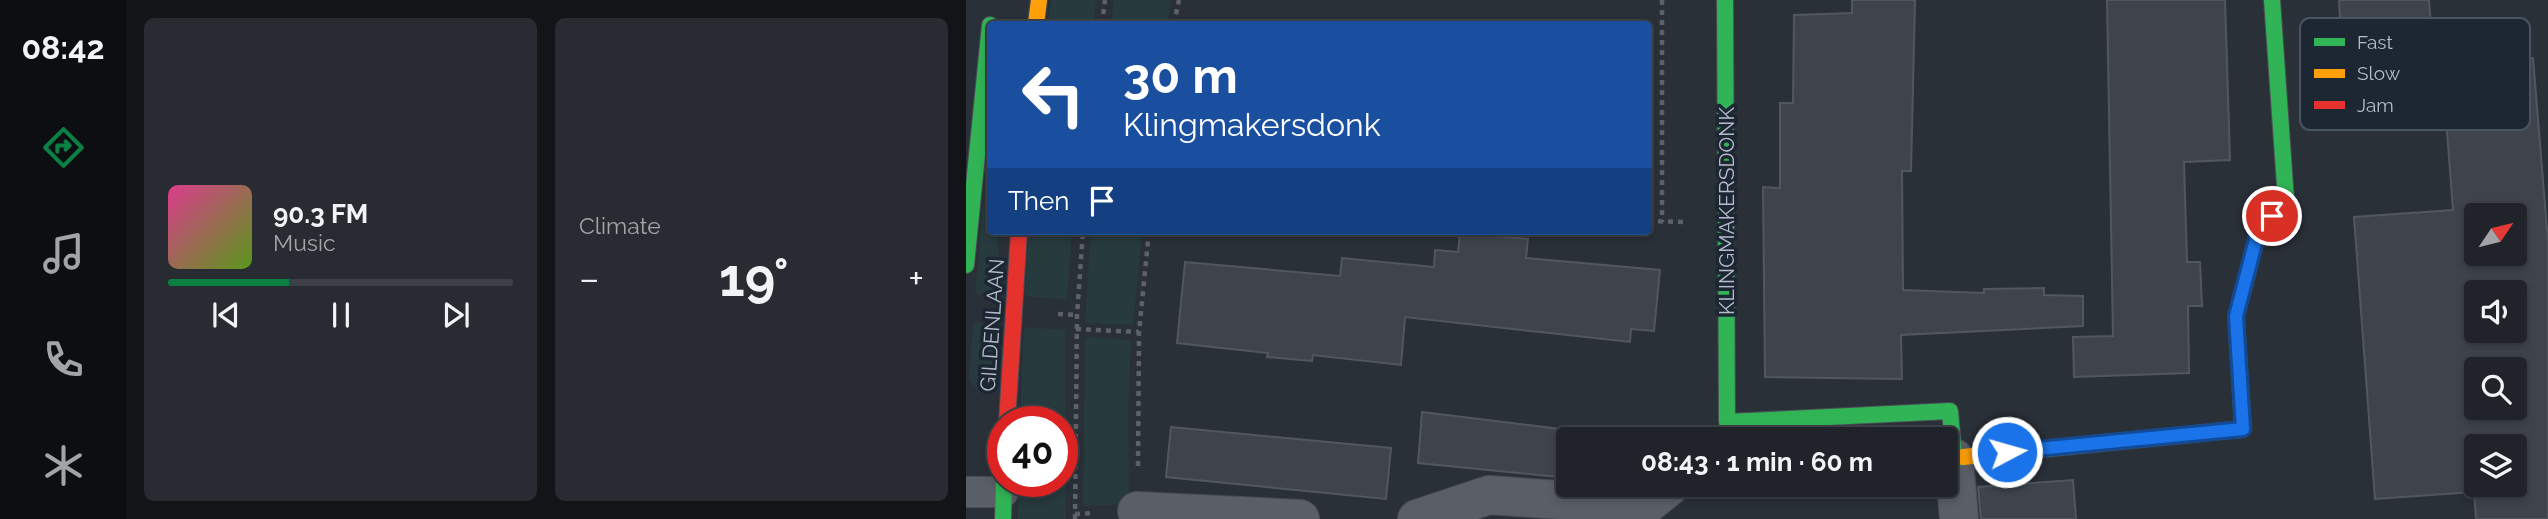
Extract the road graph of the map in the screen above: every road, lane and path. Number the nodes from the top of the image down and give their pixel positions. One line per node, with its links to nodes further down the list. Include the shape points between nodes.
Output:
1 (1039, 0): 7 (street)
2 (1105, 0): 8 (path)
3 (1179, 0): 9 (path)
4 (1662, 0): 12 (path)
5 (1725, 0): 20 (street, KLINGMAKERSDONK)
6 (2272, 0): 23 (street, via 2286,200 2258,232 2236,316 2243,429)
7 (1036, 21)
8 (1102, 21)
9 (1175, 21)
10 (987, 36): 11 (street, GILDENLAAN)
11 (980, 63): 16 (street, GILDENLAAN)
12 (1662, 222)
13 (1019, 235): 19 (street, GILDENLAAN)
14 (1083, 235): 17 (path)
15 (1149, 235): 18 (path)
16 (966, 265)
17 (1076, 329): 18 (path); 29 (path)
18 (1139, 332): 28 (path)
19 (1008, 406)
20 (1720, 427)
21 (1766, 427): 22 (street, KLINGMAKERSDONK, via 1950,411)
22 (1951, 427)
23 (1958, 458)
24 (966, 492): 25 (lane)
25 (987, 495)
26 (1656, 497): 31 (street, via 1645,506 1489,495)
27 (1957, 497): 32 (street, KLINGMAKERSDONK)
28 (1137, 511): 30 (street)
29 (1075, 519)
30 (1300, 519)
31 (1417, 519)
32 (1959, 519)

